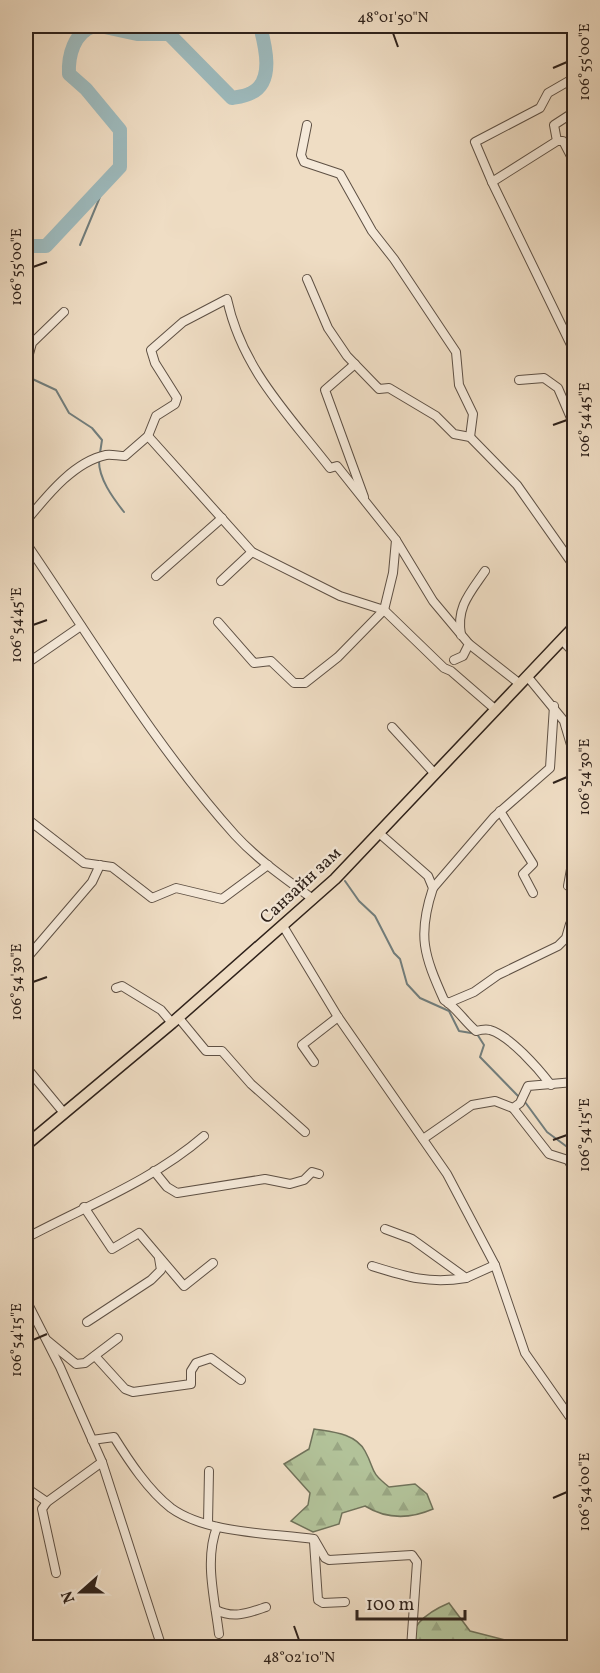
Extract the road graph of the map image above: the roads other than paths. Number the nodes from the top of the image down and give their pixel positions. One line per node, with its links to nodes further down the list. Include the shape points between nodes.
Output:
1 (574, 78): 6 (street, via 548,93 540,108 475,142)
2 (574, 112): 4 (street, via 554,124)
3 (307, 125): 15 (street, via 301,155 304,162 340,174 372,231 456,352 459,385 473,414)
4 (557, 141): 5 (street, via 562,141); 6 (street)
5 (574, 162)
6 (492, 182): 9 (street)
7 (307, 279): 10 (street, via 328,328)
8 (63, 312): 11 (street, via 32,343)
9 (574, 351)
10 (355, 364): 15 (street, via 379,389 389,388 436,416 454,434); 16 (street, via 325,390)
11 (26, 365)
12 (519, 380): 13 (street, via 544,378 558,388)
13 (574, 425)
14 (148, 436): 16 (street, via 156,416 175,404 177,398 151,350 183,322 227,299 246,354 266,390 330,468 337,466); 17 (street); 18 (street, via 125,456 106,455 78,469 47,495)
15 (470, 437): 22 (street, via 517,485)
16 (365, 501): 19 (street)
17 (222, 518): 21 (street); 24 (street)
18 (26, 521)
19 (396, 540): 26 (street); 31 (street, via 433,601)
20 (26, 543): 28 (street)
21 (252, 552): 25 (street); 26 (street, via 340,596)
22 (574, 566)
23 (485, 571): 31 (street, via 462,604 458,621)
24 (156, 576)
25 (221, 581)
26 (384, 610): 27 (street, via 338,657 305,683 294,683 271,661 254,663); 37 (street, via 444,668)
27 (218, 622)
28 (81, 626): 34 (street); 47 (street, via 195,786 237,837)
29 (574, 627): 30 (main road, Санзайн зам)
30 (562, 640): 32 (street); 35 (main road, Санзайн зам)
31 (465, 641): 33 (street, via 463,656); 35 (street)
32 (574, 653)
33 (454, 660)
34 (26, 664)
35 (524, 680): 36 (street); 37 (main road, Санзайн зам)
36 (554, 706): 40 (street); 43 (street, via 550,768)
37 (496, 710): 42 (main road, Санзайн зам)
38 (574, 722): 40 (street)
39 (392, 727): 42 (street)
40 (566, 727): 41 (street)
41 (574, 751)
42 (435, 774): 45 (main road, Санзайн зам)
43 (501, 811): 50 (street); 51 (street, via 533,864 523,874)
44 (26, 818): 48 (street, via 84,863)
45 (379, 833): 50 (street, via 428,876); 52 (main road, Санзайн зам)
46 (574, 852): 49 (street)
47 (268, 865): 48 (street, via 222,899 176,888 152,898 112,867); 52 (street)
48 (100, 866): 55 (street, via 92,882)
49 (568, 886)
50 (433, 888): 57 (street, via 426,909 423,945)
51 (533, 893)
52 (313, 899): 54 (main road, Санзайн зам)
53 (570, 924): 57 (street, via 566,938 558,946)
54 (284, 926): 58 (street); 59 (main road, Санзайн зам)
55 (26, 959)
56 (116, 988): 59 (street, via 122,986)
57 (448, 1003): 63 (street, via 476,1031 489,1030 506,1040)
58 (338, 1017): 60 (street, via 302,1046); 68 (street)
59 (175, 1020): 65 (main road, Санзайн зам); 66 (street, via 206,1051 222,1051 251,1084)
60 (314, 1062)
61 (26, 1067): 65 (street)
62 (574, 1082): 63 (street)
63 (551, 1084): 64 (street, via 528,1086)
64 (513, 1108): 68 (street, via 495,1101 472,1105); 70 (street, via 549,1154 568,1160)
65 (64, 1113): 69 (main road, Санзайн зам)
66 (305, 1132)
67 (204, 1136): 71 (street)
68 (423, 1139): 78 (street, via 447,1173)
69 (26, 1145)
70 (574, 1170)
71 (154, 1171): 72 (street, via 177,1193 265,1179 290,1184 304,1180 312,1172); 73 (street)
72 (320, 1174)
73 (84, 1207): 75 (street); 76 (street, via 112,1249 139,1233)
74 (385, 1229): 80 (street, via 411,1239)
75 (26, 1238)
76 (159, 1258): 77 (street, via 184,1286); 82 (street, via 161,1270 151,1280)
77 (213, 1263)
78 (495, 1265): 80 (street); 87 (street, via 525,1353)
79 (372, 1266): 80 (street, via 414,1279 439,1282)
80 (466, 1278)
81 (26, 1300): 84 (street)
82 (87, 1322)
83 (118, 1338): 85 (street)
84 (46, 1340): 85 (street, via 76,1364); 88 (street)
85 (95, 1356): 86 (street, via 125,1389 133,1392 191,1384 191,1371 196,1363 211,1358)
86 (241, 1380)
87 (574, 1423)
88 (92, 1440): 89 (street); 93 (street, via 114,1437 154,1491 171,1507)
89 (102, 1462): 92 (street); 100 (street)
90 (209, 1471): 93 (street)
91 (26, 1492): 92 (street, via 31,1491)
92 (47, 1502): 95 (street, via 42,1509)
93 (213, 1525): 94 (street); 98 (street, via 210,1563)
94 (314, 1539): 96 (street, via 318,1600); 101 (street, via 329,1560 416,1558)
95 (56, 1573)
96 (345, 1602)
97 (266, 1607): 98 (street, via 227,1616)
98 (216, 1610): 99 (street)
99 (219, 1634)
100 (162, 1647)
101 (411, 1647)

